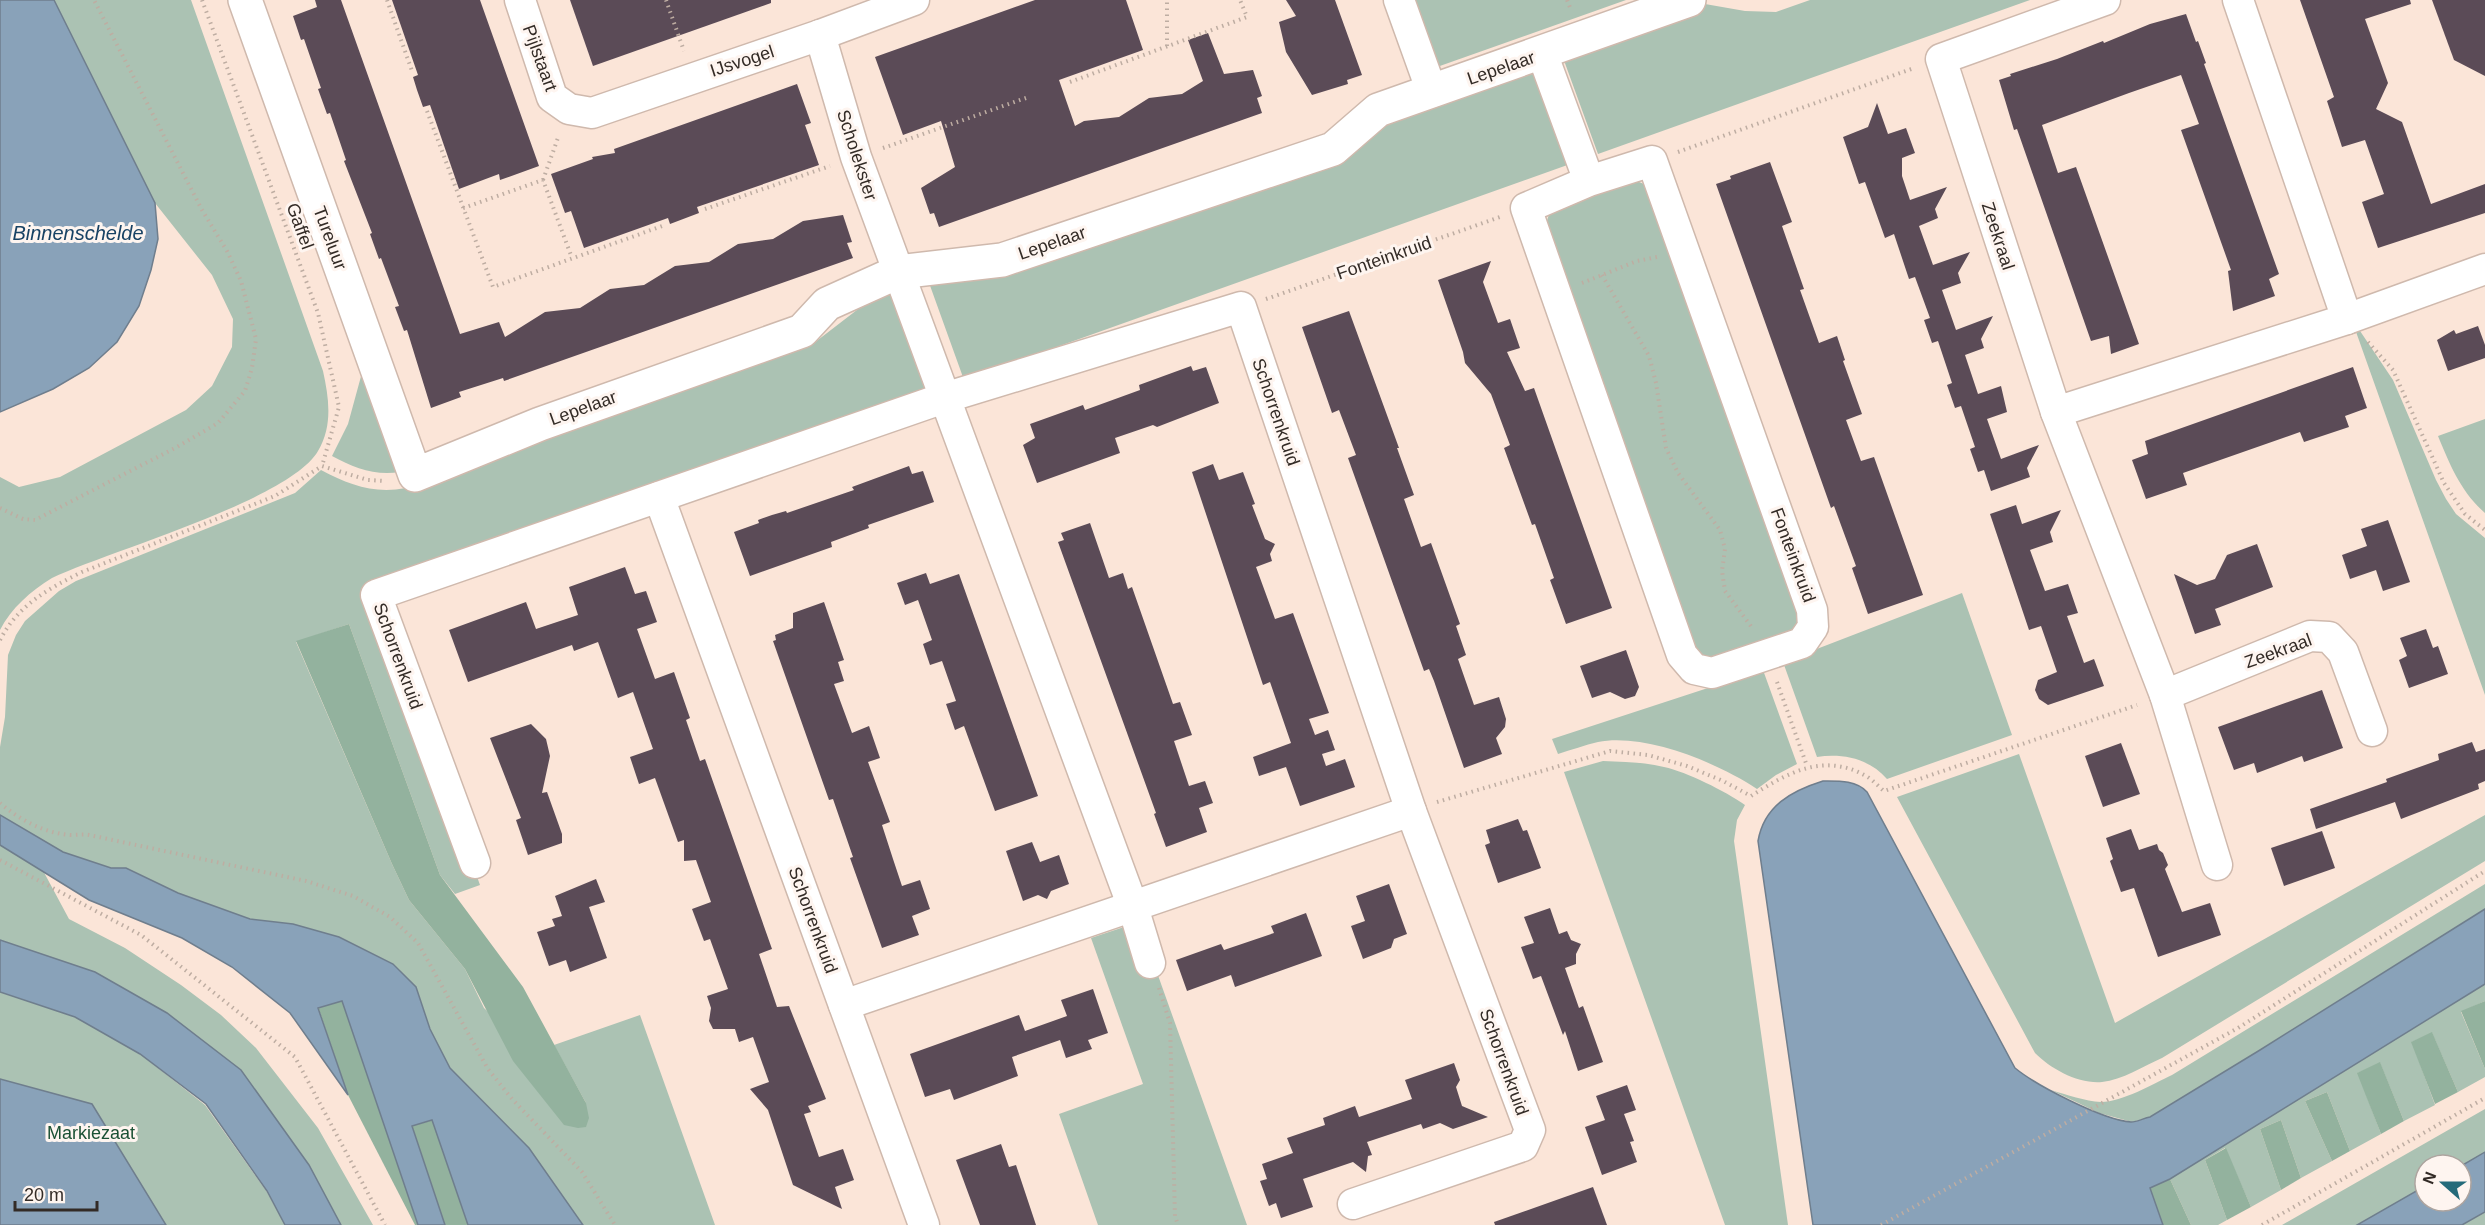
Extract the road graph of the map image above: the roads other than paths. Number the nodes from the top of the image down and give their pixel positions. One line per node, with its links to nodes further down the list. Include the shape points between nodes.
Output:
1 (245, 0): 19 (street, Tureluur)
2 (520, 0): 12 (street, Pijlstaart, via 552,96)
3 (914, 0): 9 (street, IJsvogel)
4 (1399, 0): 11 (street)
5 (1689, 0): 8 (street, Lepelaar)
6 (2105, 0): 18 (street, Zeekraal, via 1941,59)
7 (2238, 0): 16 (street)
8 (1648, 7): 10 (street, Lepelaar)
9 (820, 35): 12 (street, IJsvogel, via 592,113); 15 (street, Scholekster, via 856,157)
10 (1542, 53): 11 (street, Lepelaar); 13 (street)
11 (1432, 92): 15 (street, Lepelaar, via 1378,110 1334,148 1002,260)
12 (569, 109)
13 (1589, 181): 13 (street, Fonteinkruid, via 1652,161 1812,610 1813,627 1802,644 1712,673 1694,669 1682,655 1526,208)
14 (2485, 269): 16 (street)
15 (898, 272): 17 (street); 19 (street, Lepelaar, via 827,304 802,331 540,424)
16 (2347, 319): 18 (street)
17 (944, 398): 20 (street, Schorrenkruid); 23 (street, Schorrenkruid, via 1241,307); 26 (street)
18 (2056, 412): 21 (street, Zeekraal)
19 (415, 475)
20 (659, 497): 24 (street, Schorrenkruid, via 376,595); 28 (street, Schorrenkruid)
21 (2165, 695): 22 (street, Zeekraal, via 2310,636 2329,637 2343,652); 25 (street, Zeekraal)
22 (2372, 731)
23 (1411, 810): 26 (street); 29 (street, Schorrenkruid, via 1530,1130 1523,1146)
24 (474, 863)
25 (2217, 865)
26 (1132, 907): 27 (street); 28 (street)
27 (1150, 963)
28 (844, 1005): 30 (street, Schorrenkruid)
29 (1353, 1204)
30 (924, 1225)

